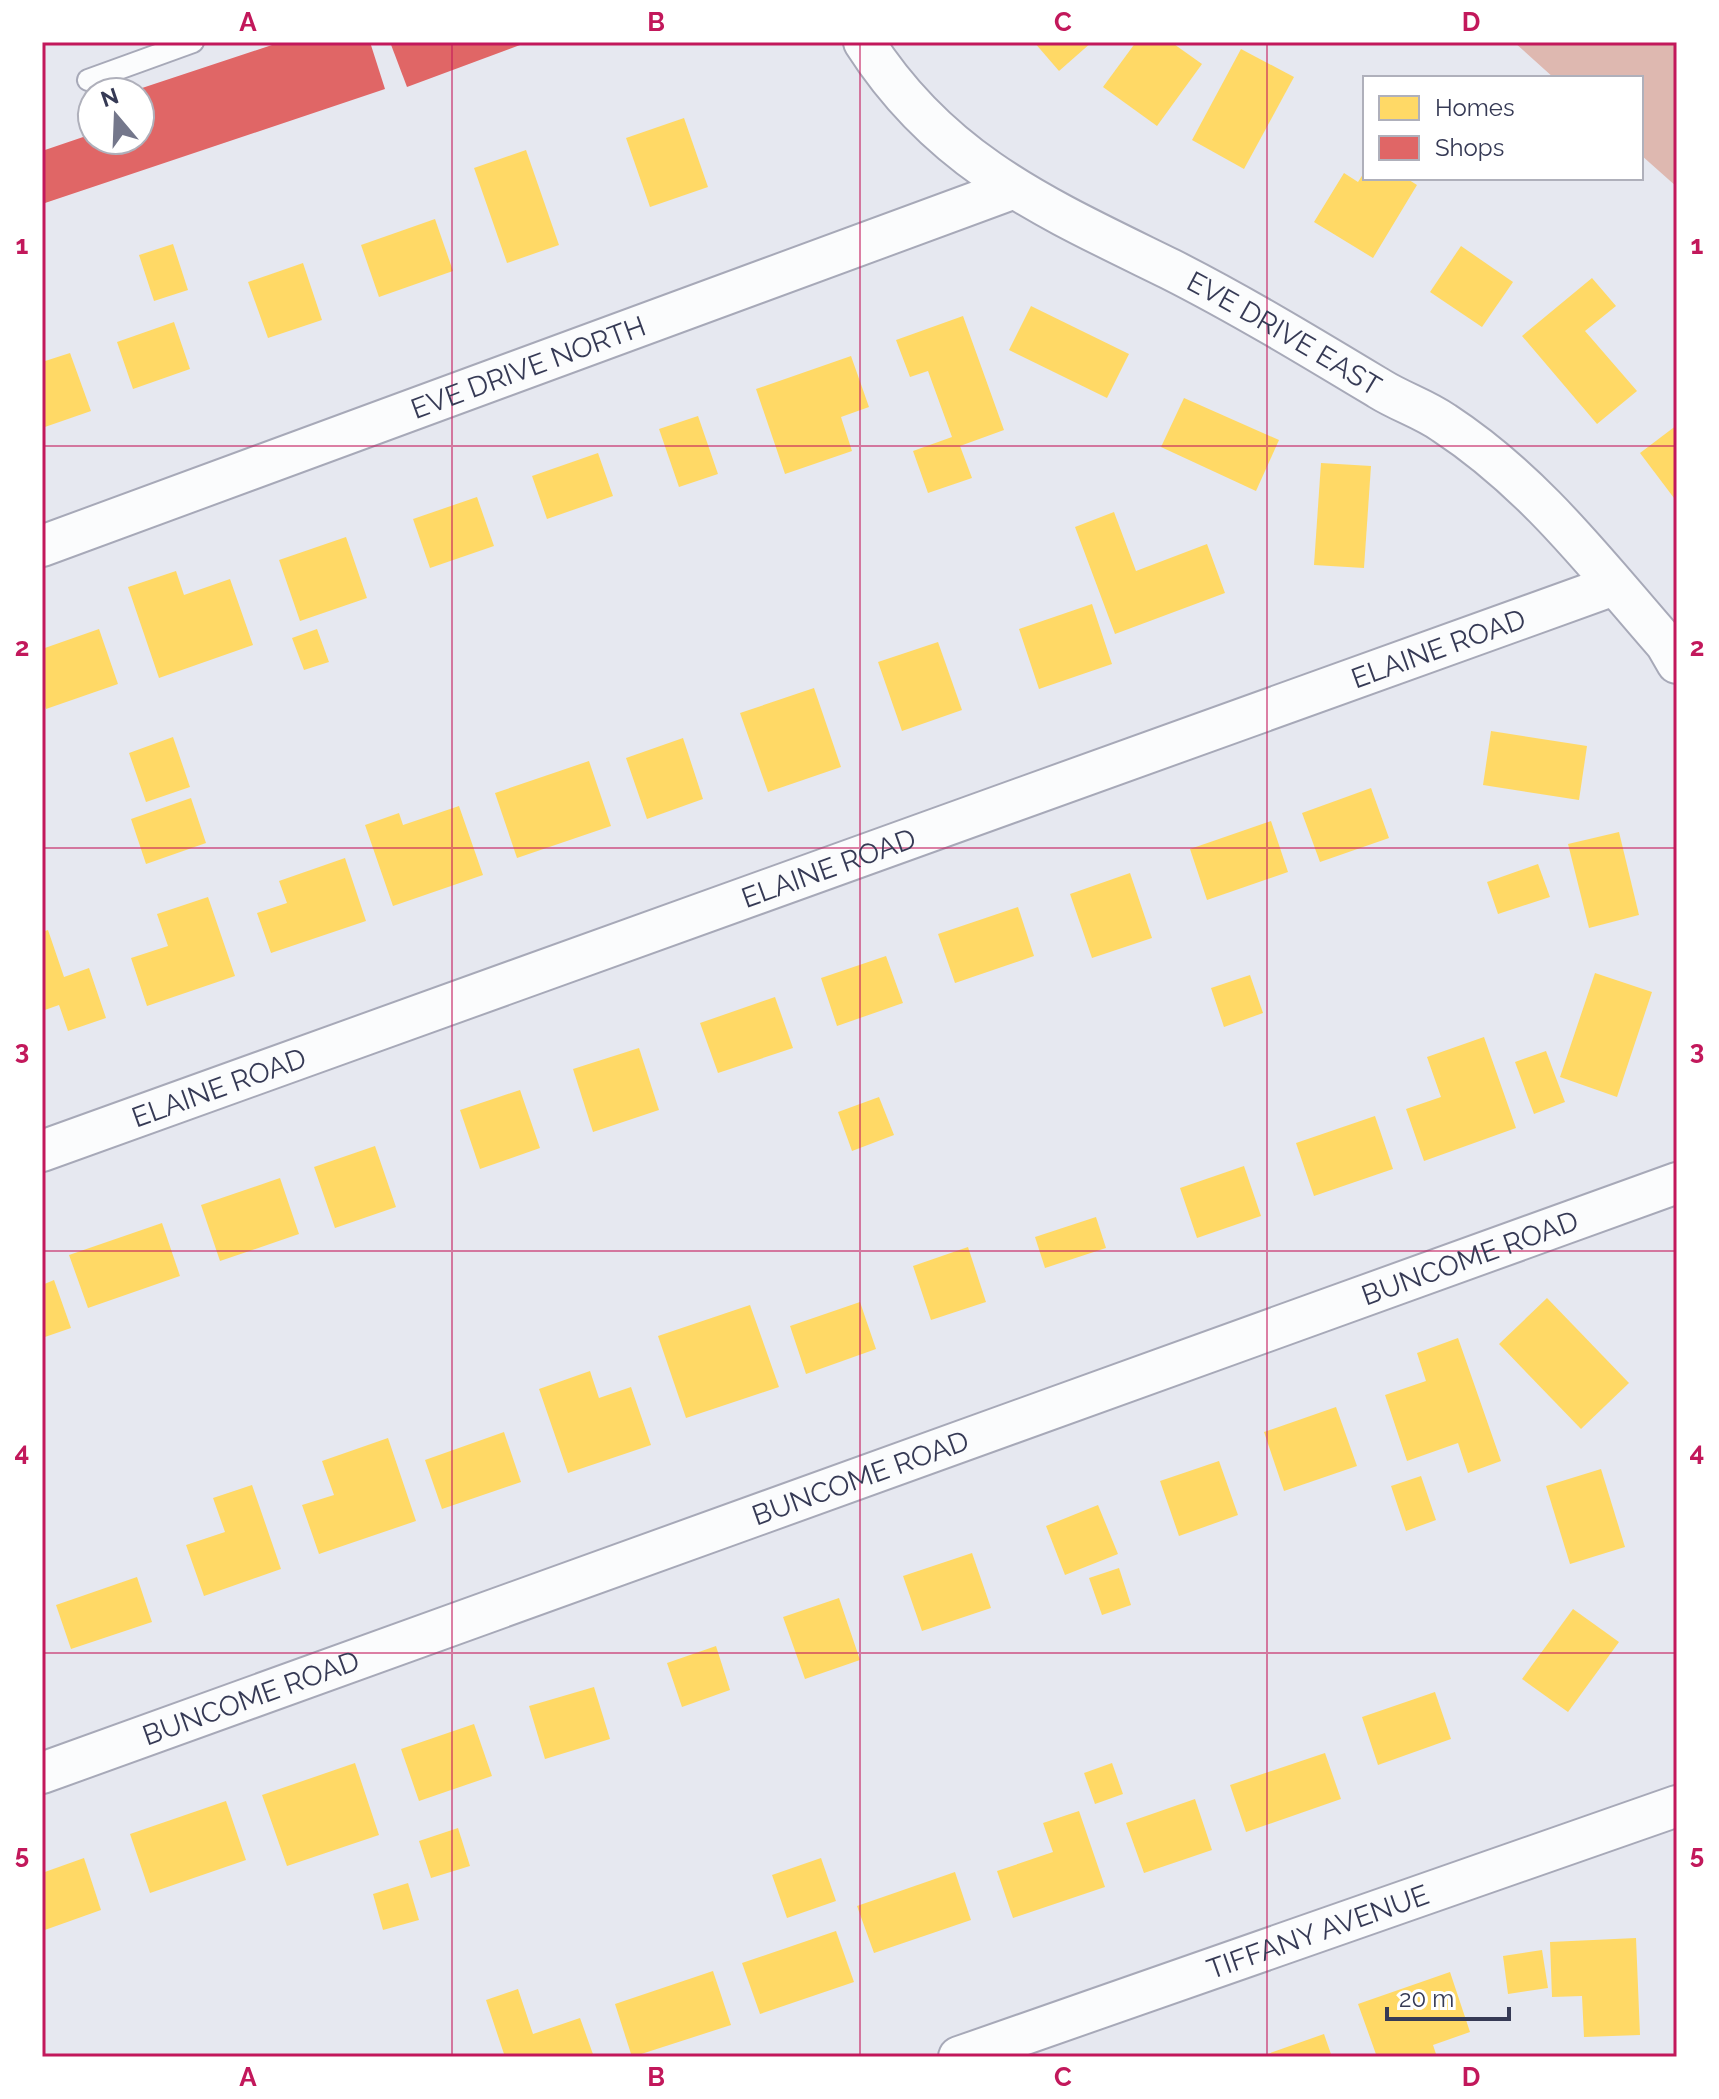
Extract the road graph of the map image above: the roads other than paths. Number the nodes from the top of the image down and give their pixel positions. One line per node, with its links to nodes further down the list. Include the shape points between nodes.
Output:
1 (193, 42): 3 (lane)
2 (864, 42): 4 (street, EVE DRIVE EAST, via 953,147)
3 (99, 76)
4 (1012, 189): 5 (street, EVE DRIVE NORTH); 6 (street, EVE DRIVE EAST, via 1080,228 1172,270 1440,420 1493,456 1554,512)
5 (42, 546)
6 (1614, 585): 7 (street, EVE DRIVE EAST); 8 (street, ELAINE ROAD)
7 (1677, 663)
8 (42, 1151)
9 (1677, 1183): 10 (street, BUNCOME ROAD)
10 (42, 1773)
11 (1677, 1806): 12 (street, TIFFANY AVENUE)
12 (959, 2057)

